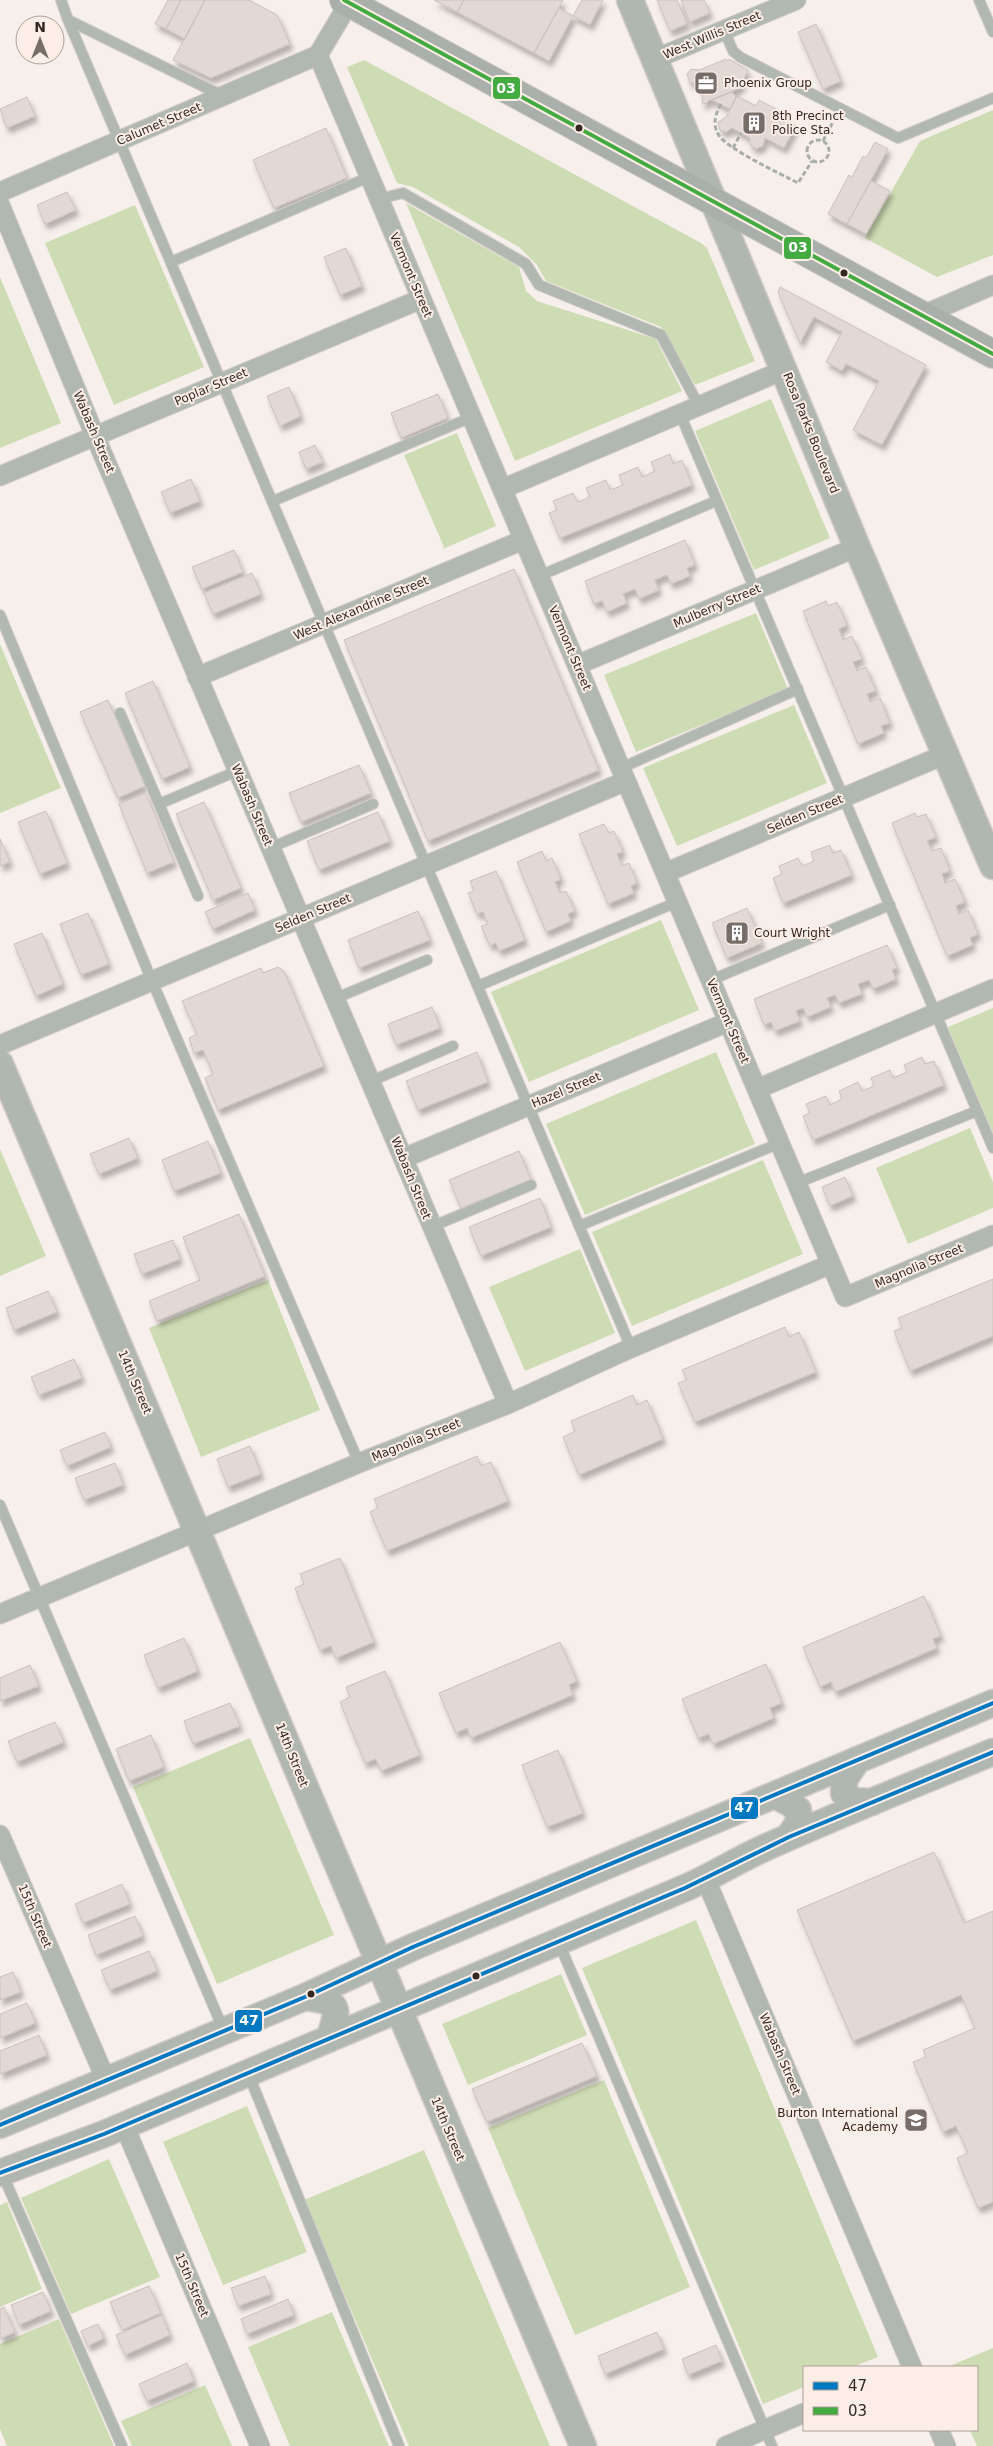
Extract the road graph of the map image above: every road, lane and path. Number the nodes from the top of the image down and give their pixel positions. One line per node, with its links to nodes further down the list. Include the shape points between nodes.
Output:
1 (60, 0): 6 (lane)
2 (630, 0): 10 (street, Rosa Parks Boulevard)
3 (979, 0): 8 (lane)
4 (347, 1): 9 (street); 23 (main road)
5 (784, 2): 7 (street, West Willis Street)
6 (68, 20): 11 (lane); 16 (lane)
7 (724, 30): 10 (street, West Willis Street); 14 (lane, via 733,51 740,57)
8 (993, 32)
9 (318, 55): 11 (street, Calumet Street); 20 (street, Vermont Street)
10 (655, 59): 23 (street, Rosa Parks Boulevard)
11 (223, 96): 16 (street, Calumet Street)
12 (993, 98): 14 (lane, via 898,138)
13 (721, 104): 18 (path, via 715,118 716,128 722,139)
14 (840, 109): 17 (path)
15 (741, 133): 18 (path)
16 (120, 141): 21 (street, Calumet Street); 25 (lane)
17 (823, 141): 19 (path, via 816,140 808,145 807,154); 19 (path, via 828,147 828,156 820,162)
18 (733, 148): 19 (path, via 798,183)
19 (812, 160)
20 (369, 177): 22 (street, Vermont Street); 25 (lane)
21 (0, 192)
22 (379, 199): 27 (street, Vermont Street); 32 (lane, via 403,193 526,264 539,285 661,334)
23 (715, 202): 28 (main road); 30 (street, Rosa Parks Boulevard)
24 (0, 205): 35 (street, Wabash Street)
25 (171, 262): 31 (lane)
26 (993, 285): 28 (street)
27 (421, 299): 31 (street, Poplar Street); 34 (street, Vermont Street)
28 (923, 315): 29 (main road)
29 (993, 354)
30 (784, 370): 32 (street); 41 (street, Rosa Parks Boulevard)
31 (222, 383): 35 (street, Poplar Street); 39 (lane)
32 (699, 406): 33 (street)
33 (680, 414): 37 (street); 38 (lane)
34 (472, 417): 37 (street, Vermont Street); 39 (lane)
35 (95, 436): 36 (street, Poplar Street); 47 (street, Wabash Street)
36 (0, 476)
37 (502, 489): 40 (street, Vermont Street)
38 (716, 500): 42 (lane); 43 (lane)
39 (273, 501): 45 (lane)
40 (523, 540): 42 (street, Vermont Street); 45 (street, West Alexandrine Street)
41 (857, 547): 43 (street, Mulberry Street); 50 (street, Rosa Parks Boulevard)
42 (539, 576): 46 (street, Vermont Street)
43 (756, 590): 46 (street, Mulberry Street); 48 (lane)
44 (0, 615): 66 (lane)
45 (324, 624): 47 (street, West Alexandrine Street); 57 (lane)
46 (577, 665): 52 (street, Vermont Street)
47 (198, 677): 51 (street, Wabash Street)
48 (798, 689): 52 (lane); 53 (lane)
49 (120, 713): 54 (lane)
50 (946, 754): 53 (street, Selden Street); 58 (street, Rosa Parks Boulevard)
51 (237, 771): 54 (lane); 56 (street, Wabash Street)
52 (623, 775): 57 (street, Selden Street); 59 (street, Vermont Street)
53 (844, 797): 59 (street, Selden Street); 62 (lane)
54 (159, 804): 60 (lane)
55 (373, 804): 56 (lane)
56 (270, 848): 63 (street, Wabash Street)
57 (427, 865): 63 (street, Selden Street); 67 (lane)
58 (993, 866)
59 (665, 873): 61 (street, Vermont Street)
60 (198, 896)
61 (678, 902): 65 (street, Vermont Street); 67 (lane)
62 (890, 905): 65 (lane); 70 (lane)
63 (300, 918): 66 (street, Selden Street); 69 (street, Wabash Street)
64 (427, 960): 69 (lane)
65 (710, 980): 71 (street, Vermont Street)
66 (152, 981): 72 (street, Selden Street); 91 (lane)
67 (478, 986): 77 (lane)
68 (993, 989): 70 (street)
69 (334, 999): 75 (street, Wabash Street)
70 (936, 1013): 76 (street); 78 (lane)
71 (728, 1022): 76 (street, Vermont Street); 77 (street, Hazel Street)
72 (0, 1045)
73 (453, 1046): 75 (lane)
74 (0, 1064): 93 (street, 14th Street)
75 (369, 1082): 81 (street, Wabash Street)
76 (757, 1089): 79 (street, Vermont Street)
77 (529, 1106): 81 (street, Hazel Street); 84 (lane)
78 (977, 1111): 80 (lane); 82 (lane)
79 (780, 1143): 82 (street, Vermont Street); 84 (lane)
80 (993, 1148)
81 (404, 1158): 85 (street, Wabash Street)
82 (797, 1183): 87 (street, Vermont Street)
83 (531, 1185): 85 (lane)
84 (579, 1226): 89 (lane)
85 (431, 1227): 90 (street, Wabash Street)
86 (993, 1235): 88 (street, Magnolia Street)
87 (831, 1264): 88 (street, Vermont Street); 89 (street, Magnolia Street)
88 (845, 1297)
89 (631, 1348): 90 (street, Magnolia Street)
90 (508, 1404): 91 (street, Magnolia Street)
91 (359, 1463): 93 (street, Magnolia Street)
92 (0, 1505): 94 (lane)
93 (198, 1531): 94 (street, Magnolia Street); 105 (street, 14th Street)
94 (40, 1598): 95 (street, Magnolia Street); 108 (lane)
95 (0, 1614)
96 (993, 1703): 98 (street)
97 (993, 1752): 100 (street)
98 (857, 1760): 99 (street); 100 (street, via 844,1780 844,1793 852,1801)
99 (774, 1795): 102 (street, via 798,1810 799,1822); 105 (street)
100 (872, 1802): 102 (street)
101 (0, 1835): 111 (street, 15th Street)
102 (790, 1837): 103 (street, via 728,1864)
103 (706, 1880): 104 (street); 115 (street, Wabash Street)
104 (558, 1942): 107 (street); 118 (lane)
105 (379, 1964): 106 (street); 107 (street, 14th Street)
106 (305, 1997): 108 (street); 109 (street, via 326,1999 334,2007 336,2018)
107 (398, 2010): 109 (street); 122 (street, 14th Street)
108 (224, 2031): 111 (street)
109 (329, 2039): 110 (street)
110 (247, 2072): 112 (street); 121 (lane)
111 (106, 2080): 113 (street)
112 (124, 2125): 114 (street); 120 (street, 15th Street)
113 (0, 2126)
114 (1, 2172): 119 (lane)
115 (912, 2366)
116 (803, 2414): 118 (street)
117 (939, 2431): 124 (street)
118 (768, 2438): 123 (street)
119 (122, 2446)
120 (260, 2446)
121 (399, 2446)
122 (583, 2446)
123 (726, 2446)
124 (946, 2446)

